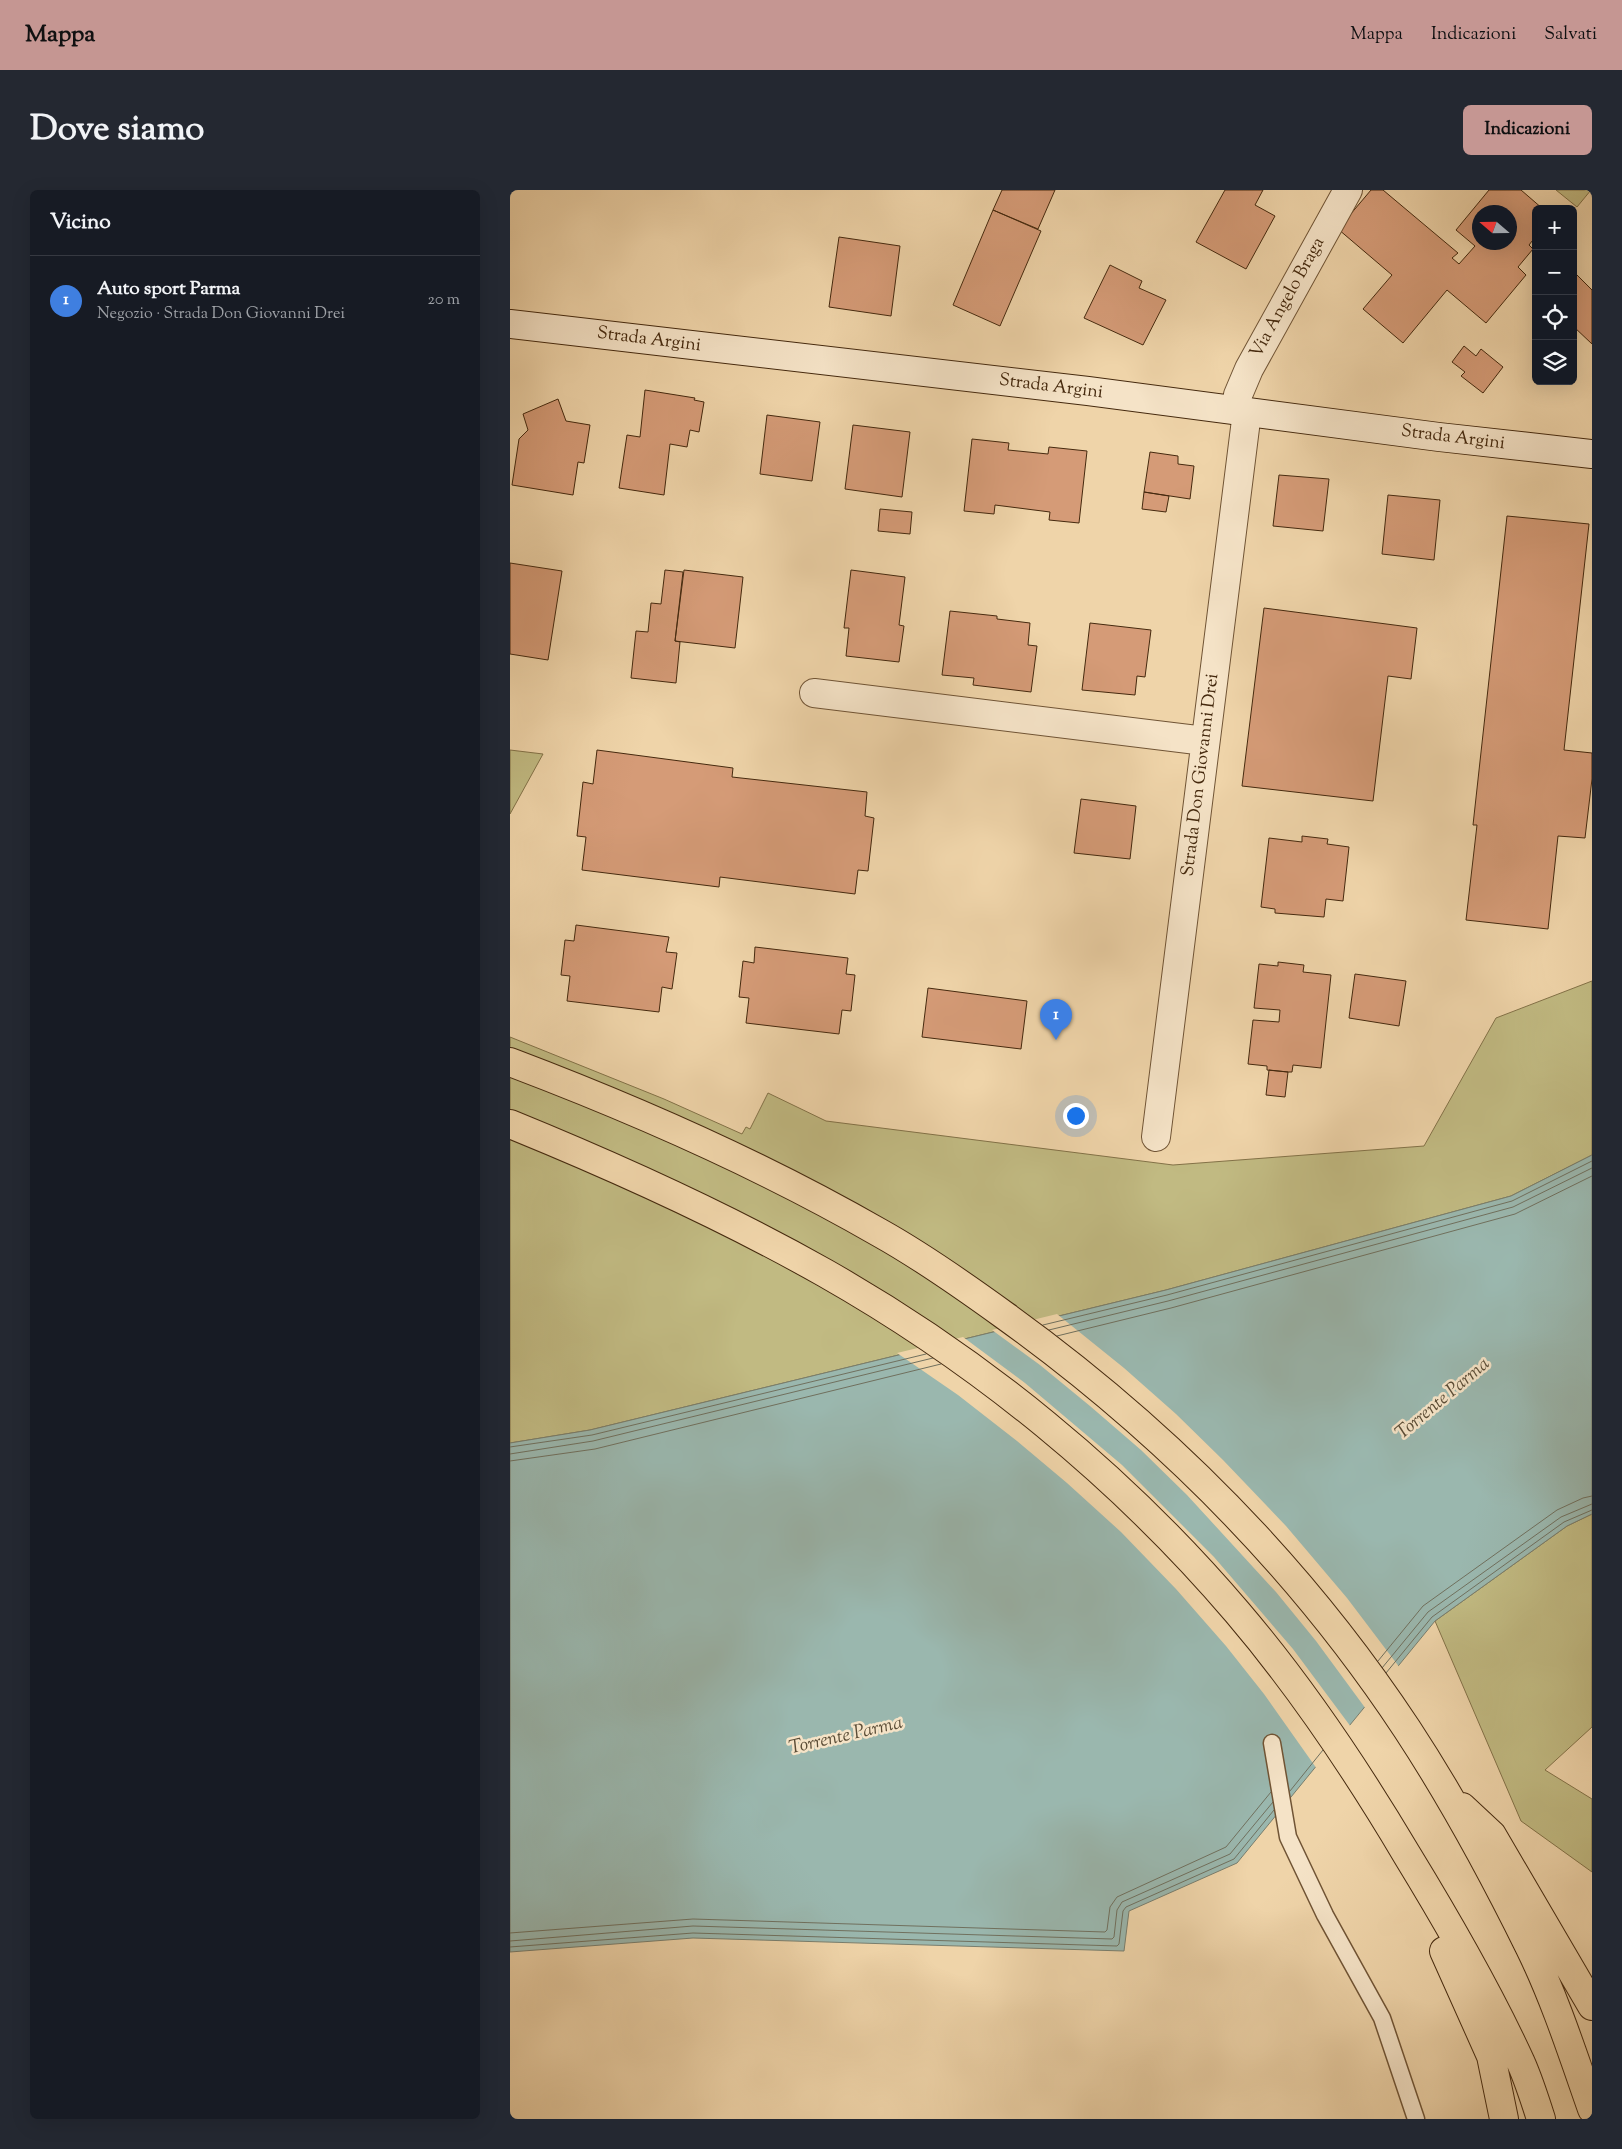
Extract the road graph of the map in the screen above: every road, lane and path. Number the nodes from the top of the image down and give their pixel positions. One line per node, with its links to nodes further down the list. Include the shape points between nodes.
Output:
1 (1348, 190): 3 (street, Via Angelo Braga, via 1249,369 1238,395)
2 (510, 324): 3 (street, Strada Argini)
3 (1241, 411): 4 (street, Strada Argini); 6 (street, Strada Don Giovanni Drei)
4 (1592, 454)
5 (814, 693): 6 (street)
6 (1205, 741): 9 (street, Strada Don Giovanni Drei)
7 (510, 1062): 11 (highway, via 646,1116 844,1213 912,1252 1036,1338 1106,1393 1189,1468 1251,1532 1322,1615 1405,1726)
8 (510, 1124): 12 (highway, via 708,1212 828,1275 984,1376 1074,1450 1170,1541 1235,1610 1305,1699)
9 (1156, 1138)
10 (1272, 1743): 15 (lane, via 1288,1837 1325,1915 1382,2018)
11 (1448, 1794): 13 (highway, via 1492,1835); 14 (highway, via 1531,1950)
12 (1381, 1811): 16 (highway, via 1492,2056); 17 (highway, via 1460,1945 1523,2066)
13 (1592, 2006)
14 (1592, 2108)
15 (1416, 2119)
16 (1504, 2119)
17 (1541, 2119)

